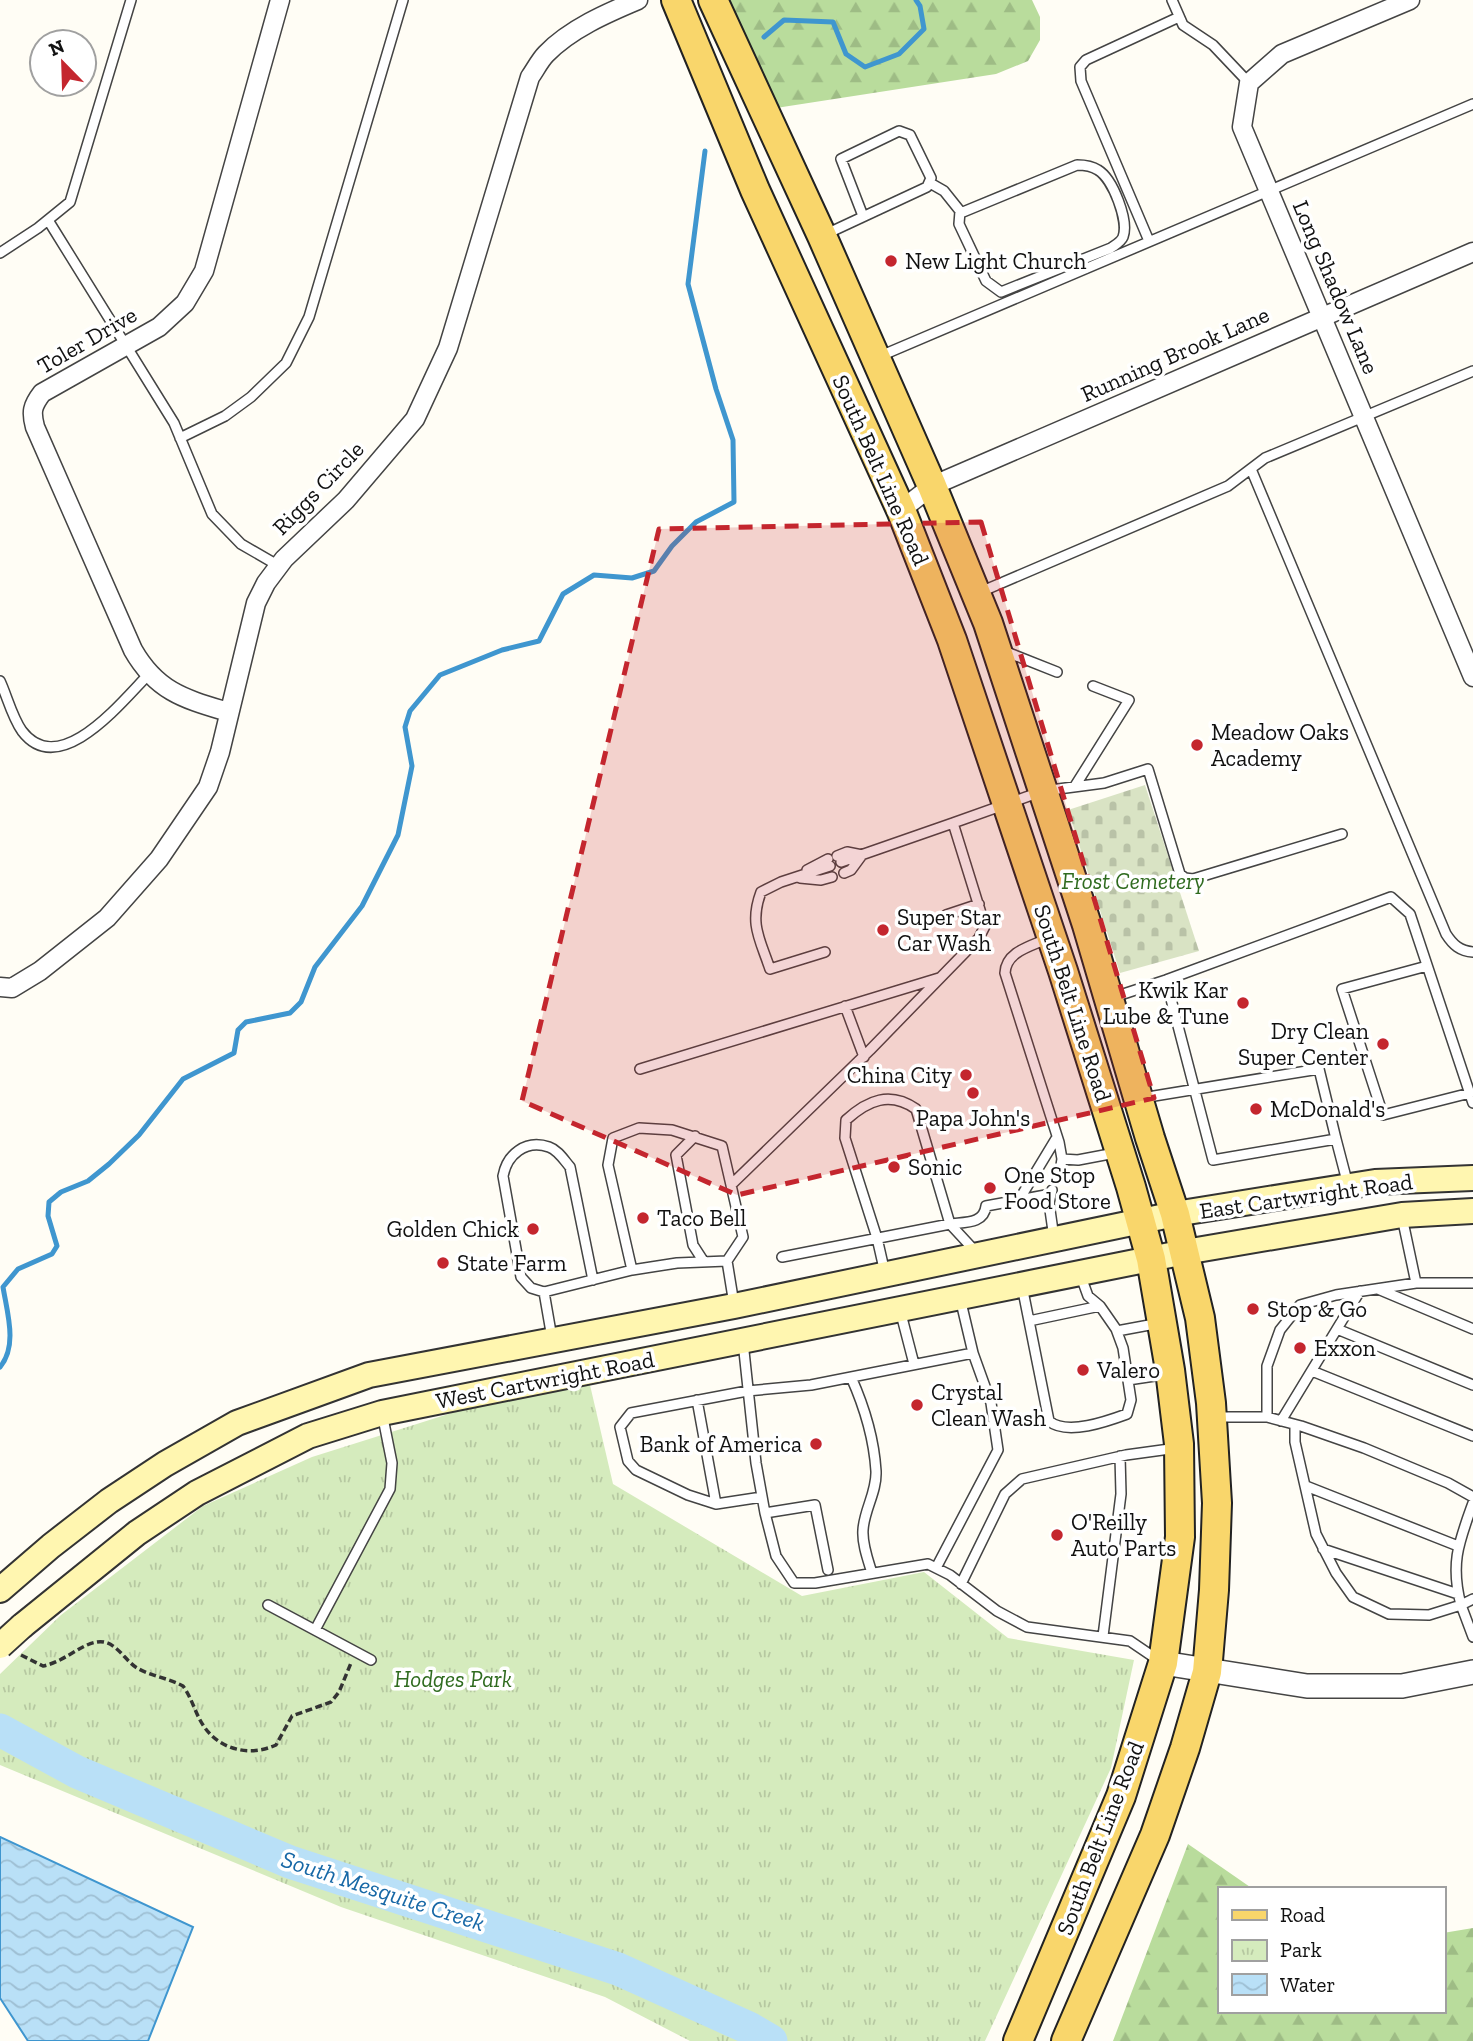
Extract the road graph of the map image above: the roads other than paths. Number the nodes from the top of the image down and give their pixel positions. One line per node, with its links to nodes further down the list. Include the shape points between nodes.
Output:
1 (131, 0): 16 (lane, via 70,202)
2 (280, 0): 23 (street, Toler Drive, via 204,271 174,315)
3 (403, 0): 27 (lane, via 309,317 297,343 286,363 251,397)
4 (638, 0): 31 (street, Riggs Circle, via 610,12 545,54 530,78 448,348 415,419 346,499)
5 (676, 0): 19 (main road, South Belt Line Road)
6 (713, 0): 17 (main road, South Belt Line Road)
7 (1172, 0): 9 (lane)
8 (1410, 0): 10 (street, via 1282,54)
9 (1179, 17): 10 (lane, via 1183,26 1213,45); 18 (lane, via 1086,60 1080,67)
10 (1249, 83): 13 (street, Long Shadow Lane, via 1242,127)
11 (1473, 104): 13 (lane)
12 (930, 183): 14 (lane, via 944,191); 15 (lane); 15 (lane, via 905,132 841,159)
13 (1268, 190): 18 (lane); 22 (street, Long Shadow Lane)
14 (960, 211): 14 (lane, via 1086,165 1108,181 1125,226 1123,237 1111,248 1001,292 986,281 959,224)
15 (863, 216): 17 (lane)
16 (48, 220): 21 (lane); 23 (lane)
17 (822, 236): 19 (main road); 24 (main road, South Belt Line Road)
18 (1149, 241): 24 (lane)
19 (784, 252): 30 (main road, South Belt Line Road)
20 (1473, 252): 22 (street, Running Brook Lane)
21 (0, 253)
22 (1322, 317): 26 (street, Long Shadow Lane); 29 (street, Running Brook Lane)
23 (125, 346): 27 (lane); 35 (street, Toler Drive, via 42,393 31,413 133,650)
24 (876, 358): 29 (main road, South Belt Line Road)
25 (1473, 371): 26 (lane)
26 (1363, 416): 28 (lane, via 1265,458); 36 (street, Long Shadow Lane)
27 (180, 438): 31 (lane, via 212,514 241,544)
28 (1251, 469): 32 (lane, via 1228,486); 53 (lane, via 1446,934 1464,952)
29 (932, 486): 30 (street, Running Brook Lane); 32 (main road, South Belt Line Road)
30 (901, 510): 42 (main road, South Belt Line Road, via 952,639)
31 (279, 566): 39 (street, Riggs Circle, via 256,603)
32 (976, 594): 33 (main road, South Belt Line Road)
33 (996, 648): 34 (lane); 41 (main road, South Belt Line Road)
34 (1057, 672)
35 (149, 674): 37 (lane, via 88,734 55,747 42,746 21,730); 39 (street, Toler Drive, via 184,699)
36 (1473, 677)
37 (0, 681)
38 (1093, 685): 40 (lane, via 1129,700)
39 (228, 712): 57 (street, Riggs Circle, via 208,787 159,859 107,918 40,971 12,988)
40 (1075, 786): 41 (lane); 44 (lane, via 1104,783 1147,769 1185,878)
41 (1043, 790): 42 (lane); 58 (main road, South Belt Line Road)
42 (1007, 803): 43 (lane); 51 (main road, South Belt Line Road, via 1040,903 1056,923)
43 (953, 823): 45 (lane); 49 (lane)
44 (1342, 834)
45 (862, 855): 46 (lane); 48 (lane, via 847,852)
46 (844, 873)
47 (832, 877): 48 (lane)
48 (795, 878): 52 (lane, via 761,892 755,909 755,927 770,969)
49 (979, 904): 50 (lane); 55 (lane, via 985,926 979,938)
50 (946, 915)
51 (1056, 935): 58 (main road, via 1082,995 1088,1001); 67 (lane, via 1015,953 1005,965 1005,973); 69 (main road, South Belt Line Road)
52 (825, 952)
53 (1473, 952)
54 (1427, 966): 56 (lane, via 1410,914 1391,897); 63 (lane); 63 (lane, via 1342,989 1383,1115)
55 (941, 978): 59 (lane); 60 (lane)
56 (1166, 980): 58 (lane); 62 (lane)
57 (0, 988)
58 (1109, 999): 64 (main road, South Belt Line Road)
59 (845, 1006): 60 (lane); 61 (lane)
60 (864, 1056): 73 (lane)
61 (640, 1069)
62 (1196, 1089): 64 (lane); 68 (lane, via 1319,1069); 68 (lane, via 1213,1160)
63 (1469, 1093): 65 (lane)
64 (1140, 1098): 77 (main road, South Belt Line Road)
65 (1473, 1103)
66 (695, 1136): 73 (lane, via 722,1146); 88 (lane, via 676,1155 693,1245); 89 (lane, via 639,1128 613,1138 608,1165)
67 (1057, 1137): 70 (lane); 75 (lane)
68 (1336, 1139): 74 (lane)
69 (1120, 1152): 70 (lane); 79 (main road, South Belt Line Road)
70 (1062, 1159): 71 (lane)
71 (1060, 1172)
72 (1473, 1178): 74 (main road, East Cartwright Road, via 1375,1182)
73 (732, 1184): 87 (lane, via 743,1237)
74 (1349, 1188): 77 (main road, East Cartwright Road)
75 (1019, 1200): 80 (lane, via 986,1206 979,1219); 82 (lane, via 1052,1192)
76 (1473, 1211): 78 (main road, East Cartwright Road)
77 (1175, 1214): 79 (main road, East Cartwright Road); 83 (main road, South Belt Line Road)
78 (1402, 1216): 83 (main road, East Cartwright Road); 93 (lane)
79 (1141, 1221): 82 (main road, West Cartwright Road); 86 (main road, South Belt Line Road)
80 (950, 1224): 81 (lane); 81 (lane, via 916,1110 904,1101 886,1098 846,1120 845,1138); 84 (lane)
81 (877, 1238): 85 (lane); 91 (lane)
82 (1054, 1240): 84 (main road, West Cartwright Road)
83 (1185, 1252): 86 (main road, East Cartwright Road); 122 (main road, South Belt Line Road, via 1200,1318)
84 (979, 1255): 91 (main road, West Cartwright Road)
85 (782, 1257)
86 (1151, 1259): 90 (main road, West Cartwright Road); 104 (main road, South Belt Line Road)
87 (727, 1261): 88 (lane); 100 (lane)
88 (704, 1262): 89 (lane)
89 (632, 1270): 92 (lane)
90 (1080, 1273): 95 (main road, West Cartwright Road); 101 (lane, via 1088,1296)
91 (885, 1275): 100 (main road, West Cartwright Road)
92 (593, 1280): 98 (lane); 98 (lane, via 570,1167 549,1147 532,1146 516,1150 505,1163 502,1176 521,1277 531,1289)
93 (1416, 1283): 94 (lane); 96 (lane)
94 (1473, 1283)
95 (1022, 1284): 99 (main road, West Cartwright Road); 103 (lane)
96 (1377, 1289): 97 (lane); 106 (lane)
97 (1360, 1291): 105 (lane); 121 (lane, via 1300,1305 1280,1329 1268,1366)
98 (544, 1292): 108 (lane)
99 (959, 1297): 102 (main road, West Cartwright Road); 110 (lane)
100 (734, 1306): 108 (main road, West Cartwright Road); 109 (main road)
101 (1100, 1306): 103 (lane); 107 (lane)
102 (900, 1308): 109 (main road, West Cartwright Road); 111 (lane)
103 (1029, 1321): 116 (lane, via 1046,1411 1054,1425 1067,1428 1127,1414 1131,1400)
104 (1162, 1322): 107 (lane); 113 (main road, South Belt Line Road)
105 (1337, 1329): 112 (lane); 117 (lane)
106 (1473, 1329)
107 (1117, 1331): 116 (lane)
108 (552, 1340): 114 (main road, West Cartwright Road)
109 (743, 1340): 118 (lane); 120 (main road, West Cartwright Road)
110 (973, 1353): 111 (lane); 136 (lane, via 991,1403 998,1450)
111 (914, 1364): 115 (lane)
112 (1312, 1370): 123 (lane); 125 (lane)
113 (1171, 1374): 116 (lane); 126 (main road, South Belt Line Road)
114 (369, 1375): 120 (main road); 140 (main road, West Cartwright Road, via 237,1423 165,1464 60,1538)
115 (850, 1377): 118 (lane); 138 (lane, via 861,1399 876,1472 863,1530)
116 (1128, 1380)
117 (1473, 1385)
118 (747, 1391): 119 (lane); 129 (lane)
119 (697, 1400): 132 (lane); 132 (lane, via 631,1413 620,1427 628,1461 636,1470)
120 (382, 1413): 145 (lane, via 392,1463 390,1489); 148 (main road, West Cartwright Road, bridge, via 308,1436 197,1493 137,1532 22,1626)
121 (1267, 1417): 122 (lane); 123 (lane)
122 (1212, 1418): 151 (main road, South Belt Line Road, via 1217,1503)
123 (1281, 1421): 124 (lane)
124 (1295, 1425): 128 (lane); 130 (lane, via 1376,1453)
125 (1473, 1436)
126 (1179, 1448): 127 (lane); 150 (main road, South Belt Line Road, via 1180,1537)
127 (1120, 1456): 139 (lane, via 1021,1479 1005,1494); 146 (lane, via 1122,1494)
128 (1306, 1486): 134 (lane); 135 (lane)
129 (762, 1497): 132 (lane); 133 (lane)
130 (1473, 1497)
131 (1473, 1503): 134 (lane)
132 (716, 1504)
133 (765, 1513): 137 (lane, via 815,1505); 138 (lane, via 776,1556 794,1583)
134 (1458, 1546): 141 (lane, via 1454,1569)
135 (1323, 1549): 141 (lane); 144 (lane, via 1353,1597 1389,1614 1429,1615)
136 (936, 1568): 138 (lane, via 928,1564); 139 (lane)
137 (828, 1570)
138 (872, 1573)
139 (961, 1584): 146 (lane, via 1027,1627)
140 (0, 1590)
141 (1458, 1594): 144 (lane)
142 (1473, 1599): 144 (lane)
143 (268, 1605): 145 (lane)
144 (1461, 1605): 147 (lane)
145 (315, 1630): 149 (lane)
146 (1103, 1636): 150 (lane, via 1130,1641)
147 (1473, 1637)
148 (5, 1648)
149 (371, 1660)
150 (1163, 1663): 151 (street); 153 (main road, South Belt Line Road, via 1121,1796)
151 (1207, 1672): 152 (street, via 1307,1686 1402,1686); 154 (main road, South Belt Line Road, via 1155,1835)
152 (1473, 1672)
153 (1019, 2037)
154 (1066, 2041)

